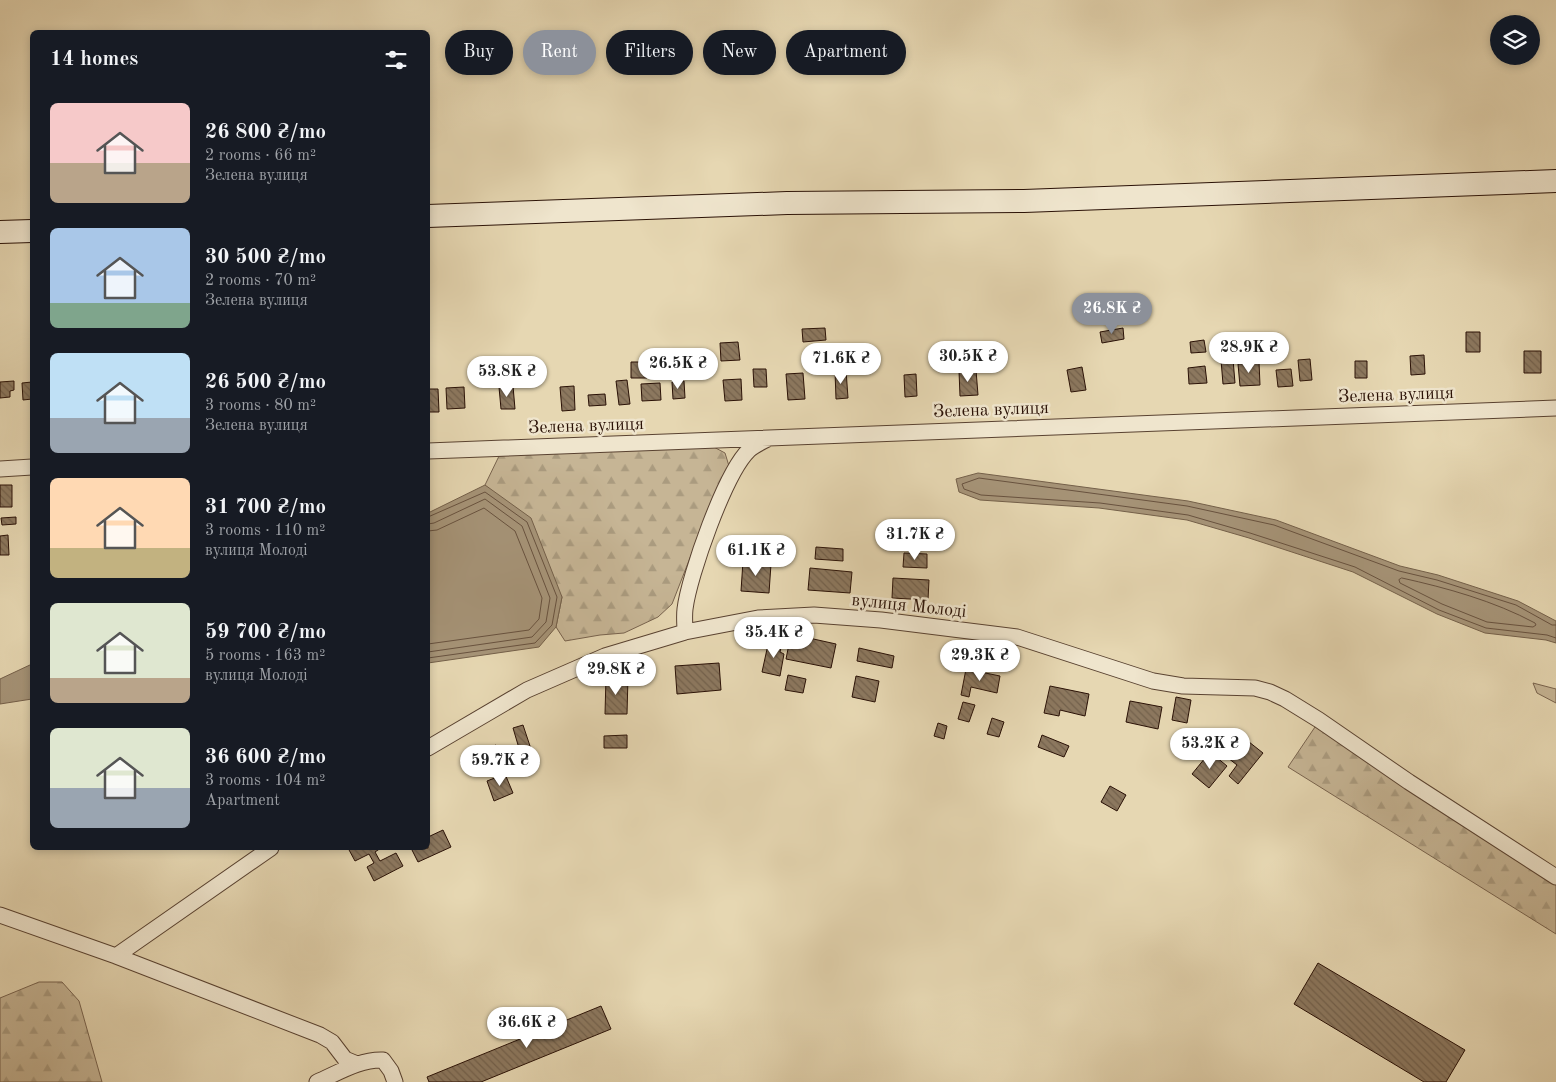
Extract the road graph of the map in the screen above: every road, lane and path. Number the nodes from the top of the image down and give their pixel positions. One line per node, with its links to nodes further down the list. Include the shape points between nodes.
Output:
1 (1556, 181): 2 (street, via 1024,201 787,203)
2 (430, 216)
3 (30, 231): 4 (street)
4 (0, 232)
5 (1556, 408): 6 (street, Зелена вулиця)
6 (770, 437): 7 (street, Зелена вулиця); 10 (street, via 748,451 715,512 690,584)
7 (430, 451)
8 (30, 467): 9 (street)
9 (0, 468)
10 (685, 632): 11 (street, вулиця Молоді, via 605,656 527,690); 13 (street, вулиця Молоді, via 758,618 814,615 881,620 1017,637 1153,681 1183,686 1255,688 1270,692 1319,720)
11 (430, 747)
12 (268, 850): 15 (street)
13 (1556, 877)
14 (0, 915): 15 (street)
15 (116, 956): 16 (street, via 320,1035 332,1042 346,1059)
16 (357, 1064): 17 (street); 18 (street, via 383,1060)
17 (317, 1082)
18 (396, 1082)

